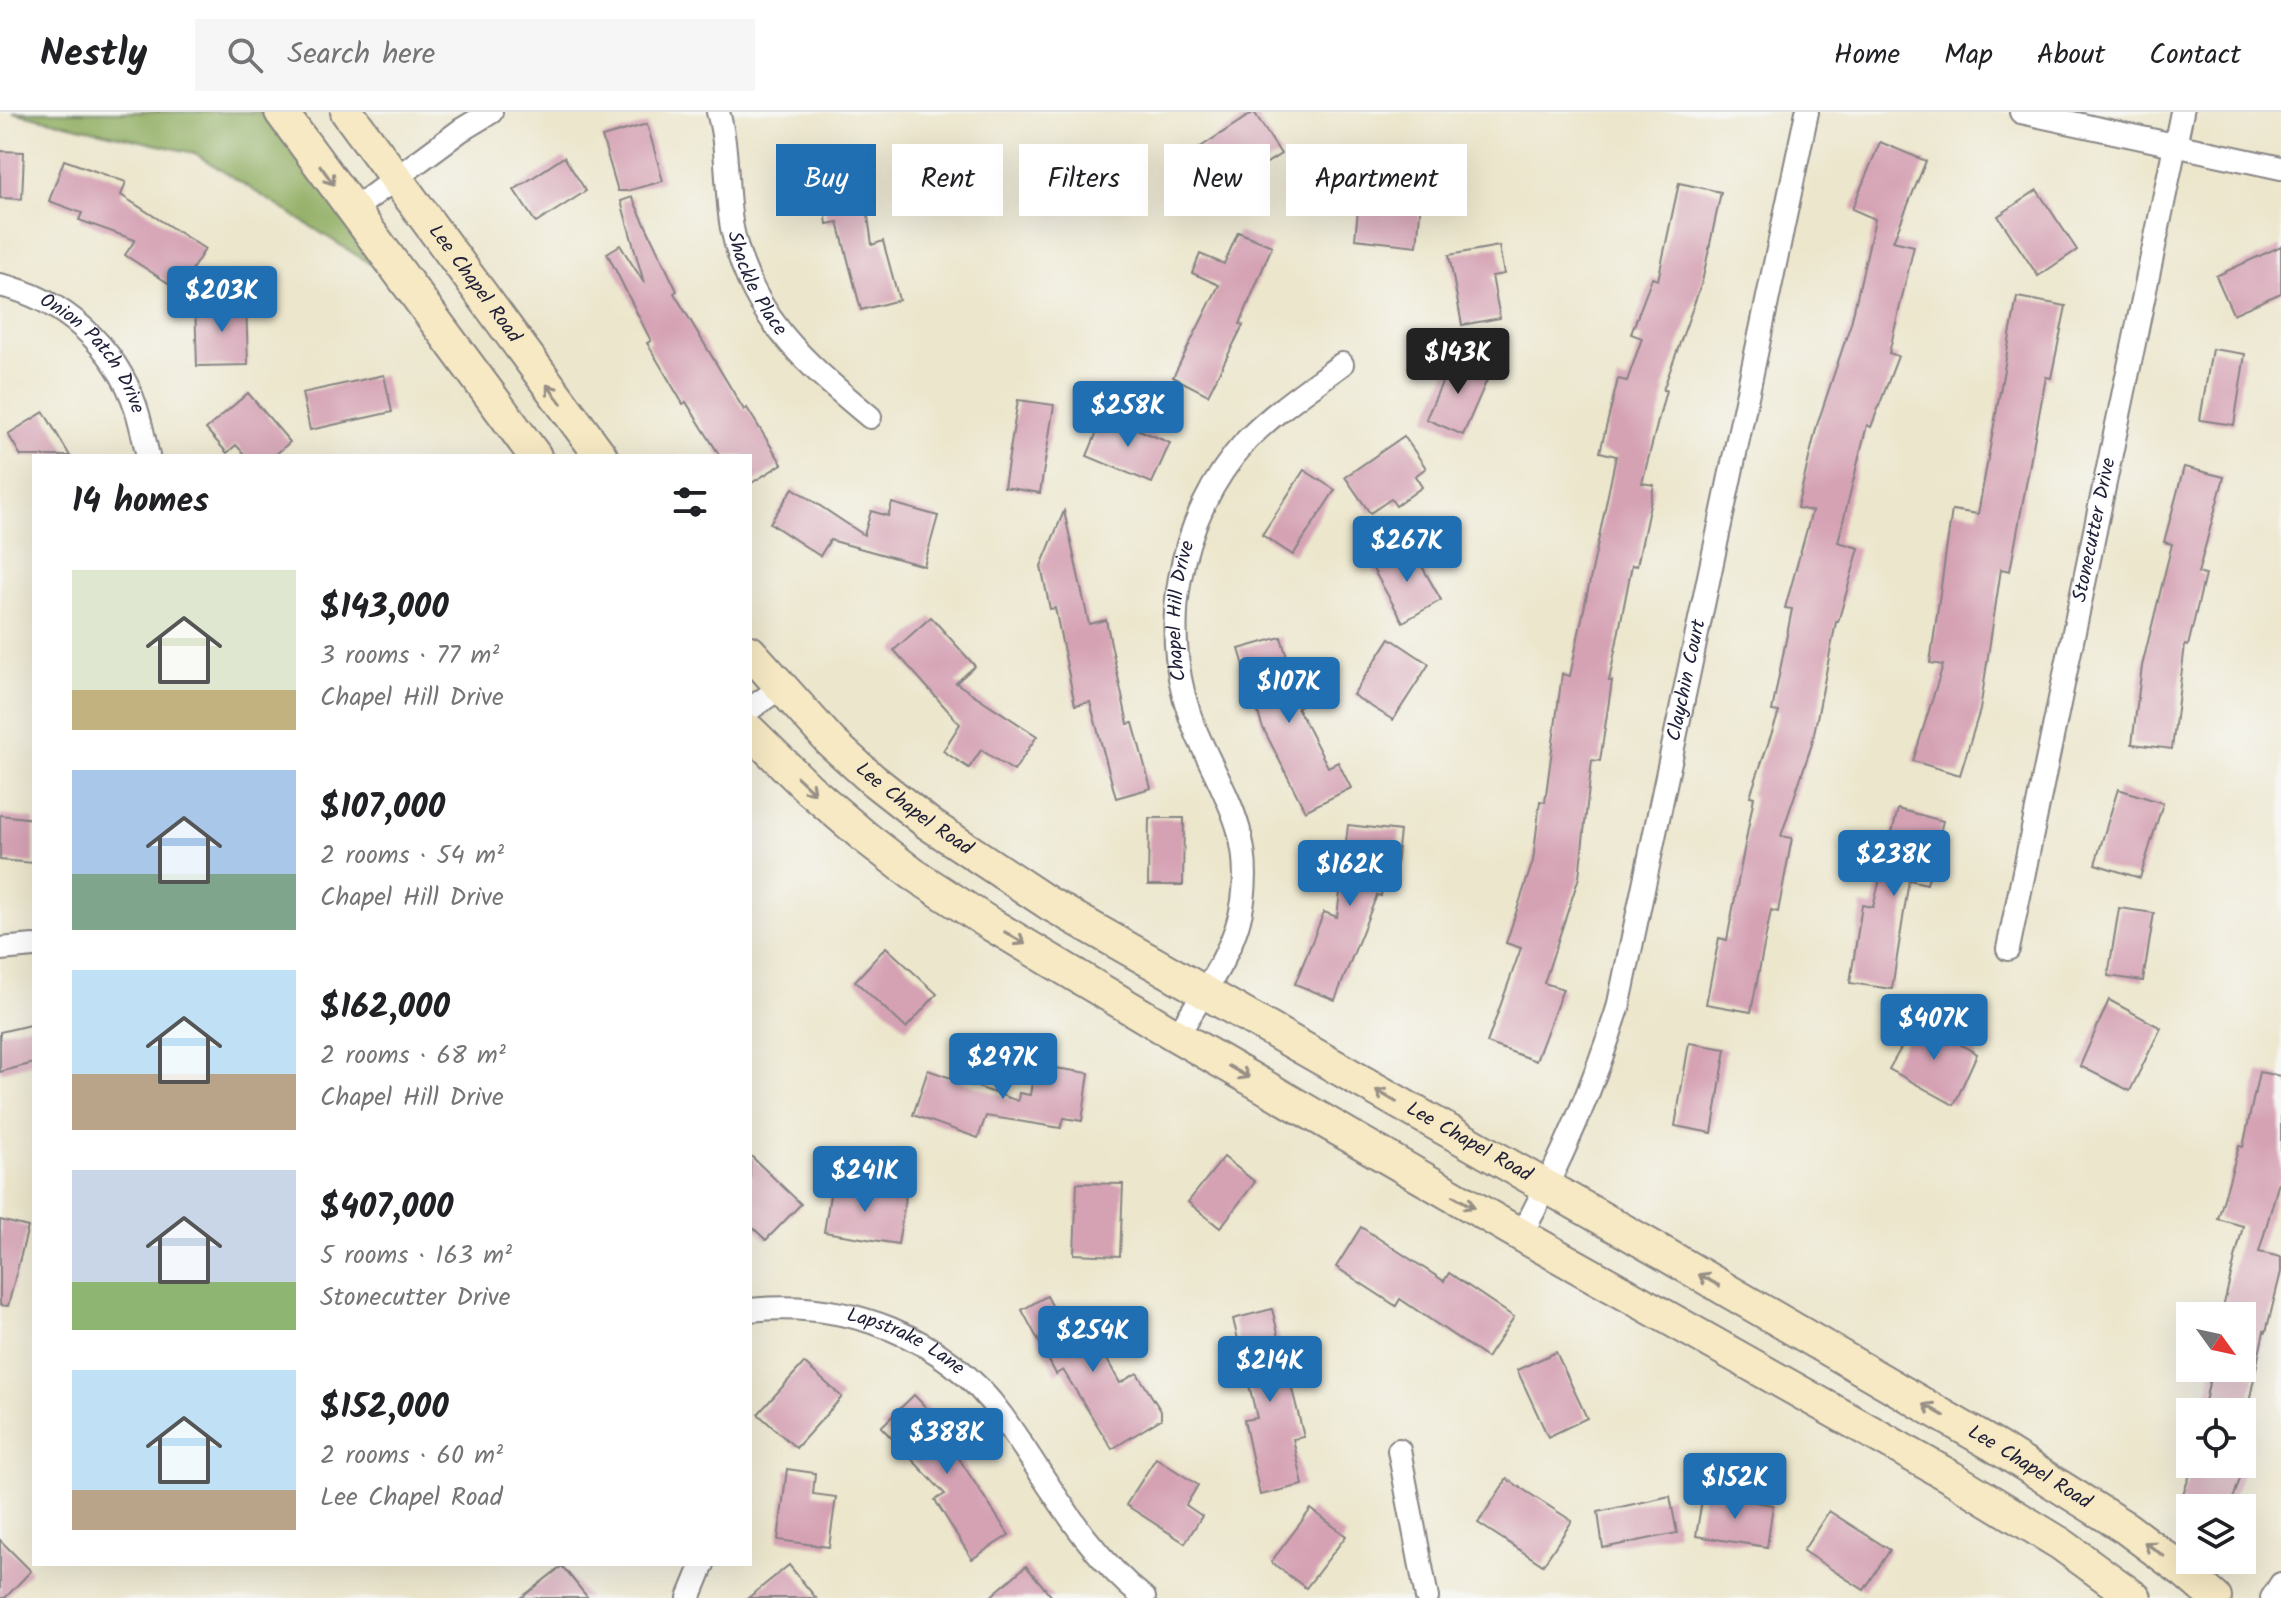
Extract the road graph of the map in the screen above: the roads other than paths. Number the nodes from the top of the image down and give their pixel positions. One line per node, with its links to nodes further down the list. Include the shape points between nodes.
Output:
1 (281, 112): 11 (main road, one-way to 11)
2 (347, 112): 10 (main road, Lee Chapel Road)
3 (491, 112): 10 (street)
4 (718, 112): 14 (street, Shackle Place, via 728,156 732,225 751,286 790,346)
5 (1807, 112): 27 (street, Claychin Court, via 1618,1008 1597,1075)
6 (2021, 112): 8 (street)
7 (2182, 112): 8 (street, Stonecutter Drive)
8 (2175, 143): 9 (street); 24 (street, Stonecutter Drive)
9 (2281, 168)
10 (395, 179): 11 (street); 17 (main road, Lee Chapel Road, one-way to 10)
11 (353, 210): 16 (main road)
12 (0, 285): 15 (street, Onion Patch Drive, via 53,305 80,324 106,353 128,387)
13 (1342, 364): 25 (street, Chapel Hill Drive, via 1264,423 1229,462 1196,521 1177,586 1178,664 1189,711 1235,813 1245,865 1237,928)
14 (870, 417)
15 (147, 454)
16 (534, 454)
17 (600, 454)
18 (752, 654): 19 (main road, Lee Chapel Road)
19 (781, 687): 20 (street); 25 (main road, Lee Chapel Road, via 831,742 929,824 1048,903)
20 (752, 708)
21 (752, 733): 26 (main road, one-way to 26, via 809,789 913,874)
22 (32, 946): 23 (street)
23 (0, 949)
24 (2008, 949)
25 (1203, 991): 26 (street, Chapel Hill Drive); 27 (main road, Lee Chapel Road, one-way to 25)
26 (1177, 1036): 28 (main road, one-way to 28)
27 (1547, 1187): 28 (street, Claychin Court); 37 (main road, Lee Chapel Road, one-way to 27, via 2069,1491)
28 (1521, 1235): 36 (main road, via 1951,1477 2061,1544)
29 (752, 1310): 34 (street, Lapstrake Lane, via 834,1311 881,1324 920,1341 960,1370 1001,1415 1096,1553)
30 (1399, 1450): 35 (street)
31 (702, 1566): 33 (street)
32 (2281, 1584): 38 (street)
33 (689, 1598)
34 (1144, 1598)
35 (1427, 1598)
36 (2135, 1598)
37 (2215, 1598)
38 (2272, 1598)

